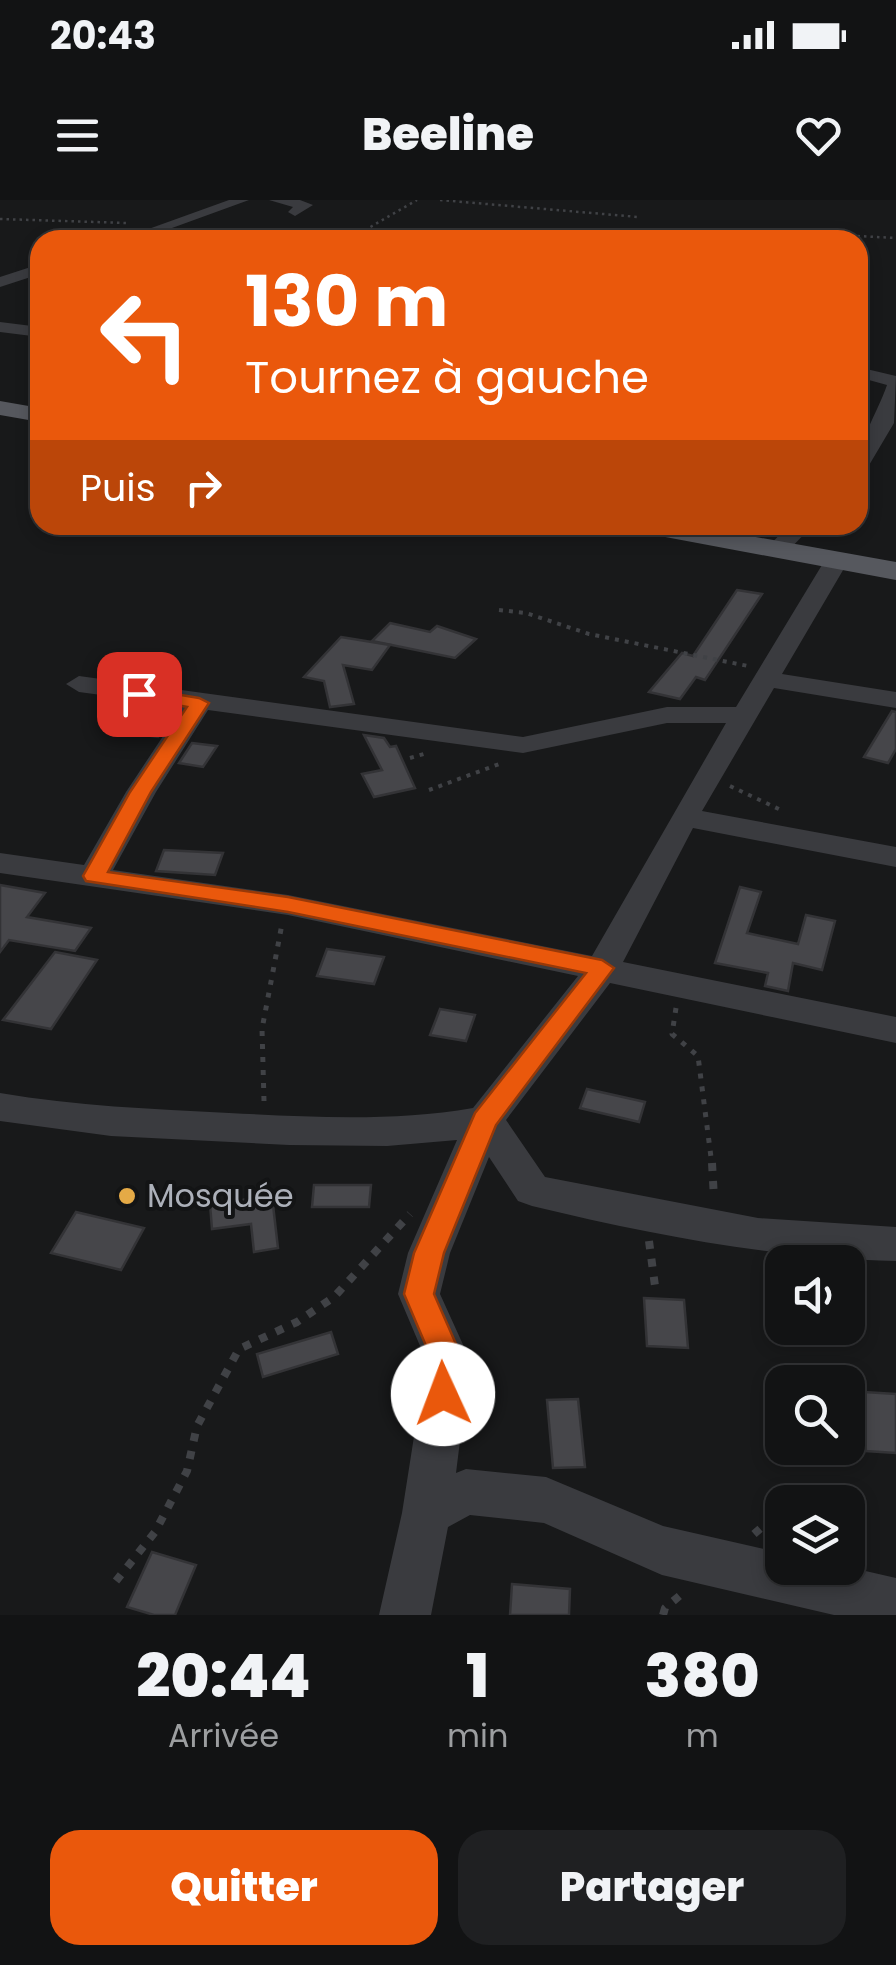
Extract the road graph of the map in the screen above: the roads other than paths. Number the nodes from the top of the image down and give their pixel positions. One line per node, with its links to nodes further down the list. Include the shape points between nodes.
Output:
1 (242, 200): 2 (street); 5 (street)
2 (260, 200)
3 (276, 200): 4 (street, via 306,204)
4 (295, 212)
5 (194, 216): 6 (street); 7 (street)
6 (242, 217)
7 (151, 230)
8 (0, 327): 9 (street)
9 (30, 331)
10 (868, 376): 11 (street)
11 (895, 388): 12 (street); 15 (street)
12 (868, 391)
13 (0, 408): 14 (main road)
14 (30, 413)
15 (868, 451)
16 (699, 535): 18 (main road)
17 (792, 535): 18 (street)
18 (777, 549): 19 (main road)
19 (837, 560): 20 (main road); 21 (street)
20 (896, 571)
21 (768, 673): 23 (street); 25 (street)
22 (79, 684): 24 (street)
23 (896, 700)
24 (199, 703): 25 (street, via 523,745 667,715); 29 (street)
25 (743, 715): 26 (street)
26 (684, 817): 27 (street); 30 (street)
27 (896, 857)
28 (0, 863): 29 (street)
29 (94, 876): 30 (street, via 288,904)
30 (602, 968): 31 (street); 33 (street)
31 (896, 1030)
32 (0, 1106): 33 (street, via 61,1119 265,1129 433,1131)
33 (484, 1120): 34 (street, via 532,1190 654,1219); 35 (street, via 419,1294 448,1360)
34 (896, 1244)
35 (442, 1489): 36 (street, via 546,1500 662,1550); 37 (street)
36 (896, 1604)
37 (406, 1615)

